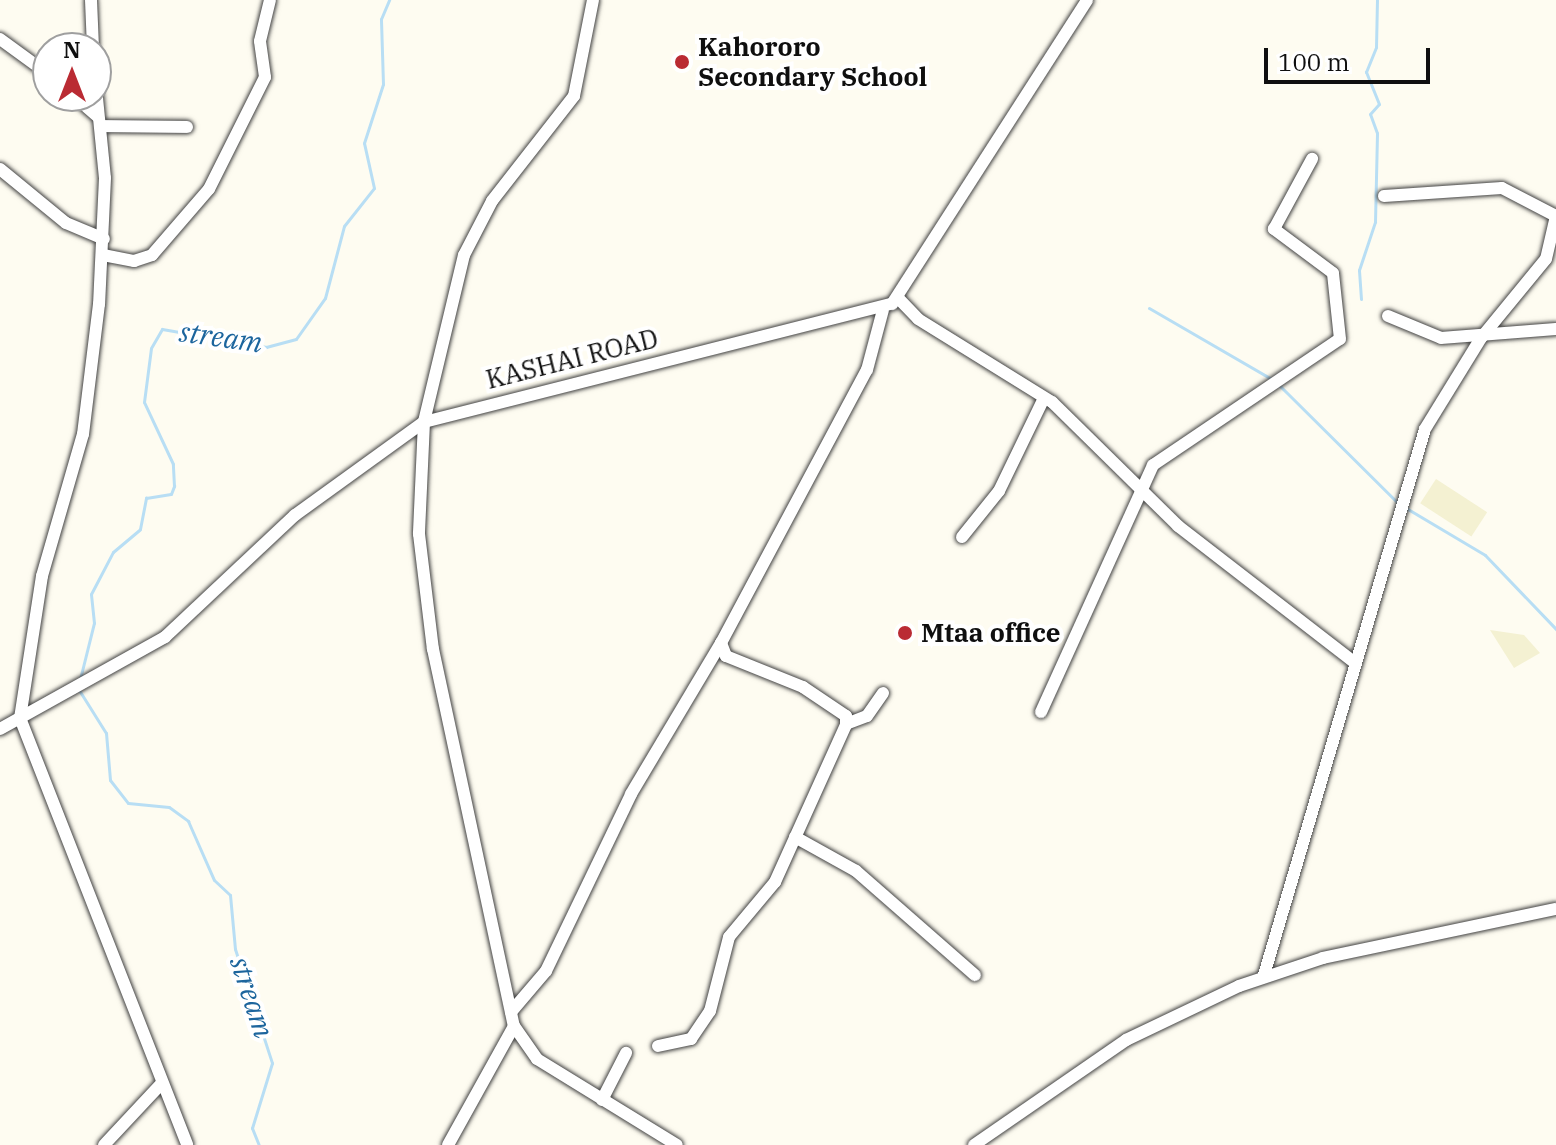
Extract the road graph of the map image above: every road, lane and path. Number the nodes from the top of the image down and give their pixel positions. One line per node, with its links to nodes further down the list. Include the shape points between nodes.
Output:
1 (91, 0): 5 (street)
2 (270, 0): 17 (street, via 260,41 265,77 209,189 152,255 134,261)
3 (593, 0): 25 (street, via 574,96 492,201 464,255)
4 (1082, 3): 19 (street, KASHAI ROAD)
5 (92, 32)
6 (0, 39): 7 (street)
7 (32, 62)
8 (91, 112): 10 (street)
9 (99, 112): 10 (street)
10 (100, 121): 11 (street); 16 (street)
11 (187, 127)
12 (1312, 159): 26 (street, via 1274,229 1333,273 1340,339 1169,452)
13 (0, 169): 16 (street, via 66,223)
14 (1384, 196): 15 (street, via 1502,188)
15 (1556, 216): 18 (street)
16 (104, 239): 17 (street)
17 (103, 255): 33 (street, via 83,434 42,576)
18 (1551, 259): 23 (street)
19 (898, 298): 20 (street, KASHAI ROAD); 24 (street, via 918,319)
20 (883, 310): 25 (street, KASHAI ROAD); 28 (street, via 867,370)
21 (1388, 316): 23 (street, via 1441,338)
22 (1556, 329): 23 (street)
23 (1481, 338): 29 (street, via 1425,429)
24 (1044, 398): 26 (street); 27 (street, via 999,491)
25 (424, 422): 33 (street, KASHAI ROAD, via 295,515 165,637); 39 (street, via 419,534 427,607)
26 (1138, 490): 29 (street); 31 (street)
27 (962, 537)
28 (721, 643): 34 (street, via 726,656 785,676); 39 (street, via 631,794 546,971)
29 (1354, 662): 38 (street)
30 (883, 693): 34 (street, via 867,716)
31 (1041, 712)
32 (0, 713): 33 (street)
33 (10, 724): 43 (street)
34 (846, 724): 35 (street)
35 (795, 837): 37 (street, via 856,871); 41 (street, via 775,882 729,937 716,996 699,1029 688,1041)
36 (1556, 909): 38 (street)
37 (975, 975)
38 (1264, 975): 49 (street, via 1137,1033)
39 (511, 1012): 40 (street)
40 (514, 1026): 44 (street, via 537,1059); 47 (street)
41 (658, 1046)
42 (626, 1053): 44 (street)
43 (162, 1083): 45 (street); 46 (street)
44 (602, 1100): 48 (street)
45 (104, 1145)
46 (187, 1145)
47 (448, 1145)
48 (677, 1145)
49 (974, 1145)

